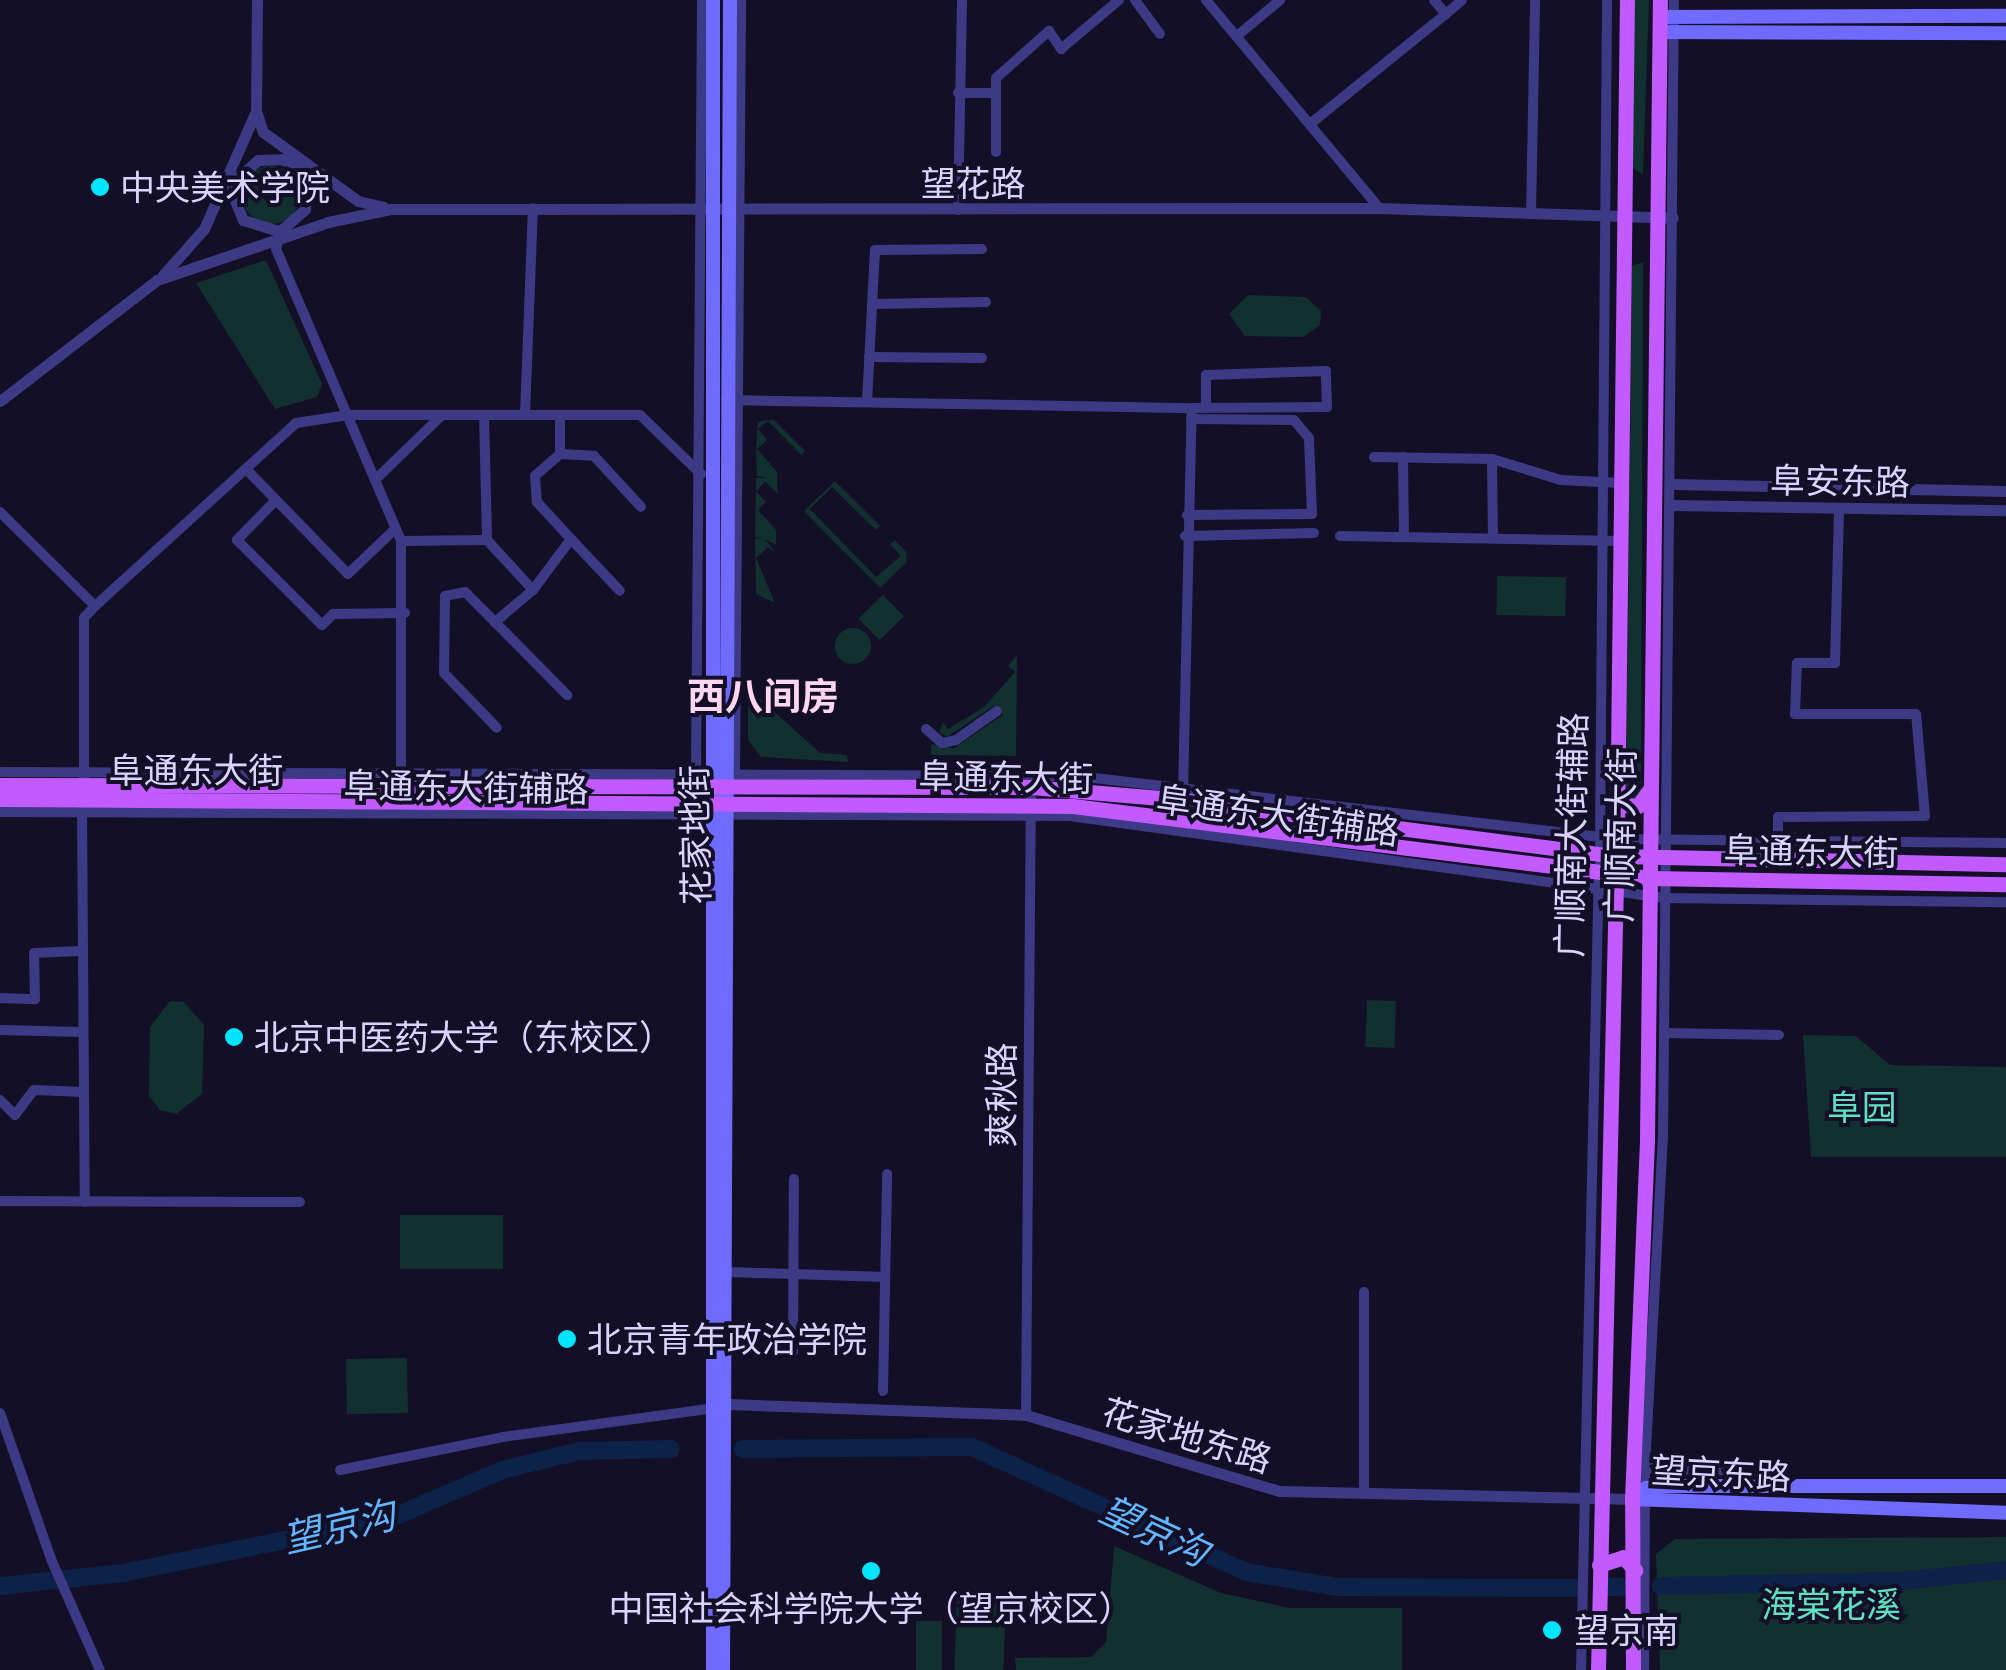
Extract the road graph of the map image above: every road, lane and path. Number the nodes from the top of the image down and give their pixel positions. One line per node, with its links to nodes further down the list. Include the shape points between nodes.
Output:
1 (258, 0): 24 (street)
2 (702, 0): 38 (street)
3 (714, 0): 40 (main road, 花家地街)
4 (730, 0): 40 (main road, 花家地街)
5 (741, 0): 40 (street)
6 (962, 0): 22 (street)
7 (1118, 0): 23 (street, via 1061,49 1049,32 996,78)
8 (1135, 0): 20 (street)
9 (1206, 0): 21 (street)
10 (1280, 0): 21 (street)
11 (1434, 0): 16 (street)
12 (1462, 0): 16 (street)
13 (1534, 0): 41 (street)
14 (1608, 0): 42 (street, 广顺南大街辅路)
15 (1626, 0): 29 (main road, 广顺南大街)
16 (1446, 14): 25 (street)
17 (1667, 16): 18 (main road); 19 (main road); 30 (main road, 广顺南大街); 44 (street)
18 (2006, 16)
19 (2006, 32)
20 (1160, 34)
21 (1237, 36): 25 (street)
22 (958, 93): 23 (street); 39 (street)
23 (996, 93): 28 (street)
24 (256, 111): 26 (street); 27 (street)
25 (1310, 124): 36 (street)
26 (275, 142): 31 (street); 32 (street)
27 (240, 150): 33 (street); 34 (street)
28 (996, 152)
29 (1626, 161): 30 (main road, via 1634,177 1644,178); 43 (main road, 广顺南大街)
30 (1658, 162): 44 (main road, 广顺南大街)
31 (291, 164): 32 (street); 33 (street, via 258,160); 45 (street, via 308,197 299,220)
32 (314, 171): 37 (street, via 358,201)
33 (240, 175): 34 (street); 45 (street, via 237,210 253,228)
34 (220, 194): 49 (street, via 197,240)
35 (533, 208): 37 (street, 望花路); 38 (street, 望花路); 62 (street)
36 (1379, 208): 39 (street, 望花路); 41 (street, 望花路)
37 (391, 209): 45 (street, 望花路)
38 (696, 210): 40 (street, 望花路); 69 (street)
39 (958, 210): 40 (street, 望花路)
40 (727, 211): 55 (main road, 花家地街); 73 (main road, 花家地街)
41 (1531, 214): 42 (street, 望花路)
42 (1605, 217): 43 (street, 望花路); 71 (street, 广顺南大街辅路)
43 (1626, 218): 44 (street, 望花路); 47 (main road, 广顺南大街)
44 (1665, 218): 48 (main road, 广顺南大街); 74 (street)
45 (277, 234): 49 (street, 望花路); 59 (street)
46 (982, 250): 51 (street, via 875,250)
47 (1625, 272): 48 (main road, via 1634,256 1646,257); 72 (main road, 广顺南大街)
48 (1657, 272): 96 (main road, 广顺南大街)
49 (158, 280): 54 (street)
50 (986, 302): 51 (street)
51 (872, 304): 52 (street)
52 (870, 357): 53 (street); 56 (street)
53 (982, 358)
54 (0, 400)
55 (731, 400): 56 (street); 107 (main road, 花家地街)
56 (867, 402): 58 (street)
57 (1206, 408): 57 (street, via 1326,407 1326,371 1206,375); 58 (street)
58 (1192, 414): 84 (street); 84 (street, via 1294,420 1309,438 1312,514)
59 (348, 415): 60 (street); 68 (street, via 296,423); 70 (street)
60 (441, 415): 61 (street); 70 (street)
61 (484, 415): 62 (street); 93 (street)
62 (526, 415): 63 (street)
63 (560, 415): 64 (street); 69 (street, via 640,415)
64 (560, 454): 80 (street, via 594,456); 91 (street, via 535,476 536,502)
65 (1374, 457): 66 (street)
66 (1403, 457): 67 (street); 87 (street)
67 (1492, 458): 71 (street, via 1562,480); 90 (street)
68 (246, 469): 77 (street); 99 (street)
69 (700, 473): 73 (street); 107 (street)
70 (375, 480): 85 (street)
71 (1603, 482): 72 (street); 95 (street, 广顺南大街辅路)
72 (1621, 483): 94 (main road, 广顺南大街)
73 (712, 484): 107 (main road, 花家地街)
74 (1673, 484): 75 (street, 阜安东路); 79 (street)
75 (1698, 484): 76 (street, 阜安东路); 78 (street)
76 (2006, 491)
77 (276, 500): 85 (street, via 348,574); 100 (street, via 237,540 322,625 333,614)
78 (1697, 505): 79 (street, 阜安东路); 81 (street, 阜安东路)
79 (1673, 506): 96 (street)
80 (641, 507)
81 (1839, 510): 82 (street, 阜安东路); 119 (street, via 1835,663 1797,663 1795,714 1916,714 1925,816 1778,817)
82 (2006, 510)
83 (0, 512): 99 (street)
84 (1187, 515): 88 (street)
85 (396, 528): 92 (street)
86 (1314, 533): 88 (street)
87 (1404, 535): 89 (street); 90 (street)
88 (1185, 536): 114 (street)
89 (1340, 536)
90 (1492, 538): 95 (street)
91 (570, 539): 97 (street); 98 (street)
92 (401, 540): 93 (street); 100 (street)
93 (487, 540): 97 (street)
94 (1620, 541): 95 (street); 112 (main road, 广顺南大街)
95 (1602, 542): 121 (street, 广顺南大街辅路)
96 (1663, 584): 111 (main road, 广顺南大街); 122 (street)
97 (534, 590): 101 (street)
98 (620, 591)
99 (95, 606): 113 (street, via 84,618)
100 (405, 613): 108 (street)
101 (495, 622): 102 (street); 104 (street, via 465,592 445,596 444,674)
102 (567, 695)
103 (997, 711): 105 (street, via 956,740 942,743)
104 (498, 728)
105 (926, 730)
106 (0, 772): 113 (street)
107 (717, 776): 108 (main road, 阜通东大街); 109 (main road, 阜通东大街); 109 (street, via 900,768); 116 (main road, 花家地街)
108 (401, 780): 113 (main road, 阜通东大街)
109 (1031, 781): 114 (main road, 阜通东大街); 118 (street, 爽秋路)
110 (0, 785): 113 (main road, 阜通东大街)
111 (1650, 789): 112 (main road, via 1638,806 1626,805); 122 (main road, 广顺南大街)
112 (1618, 791): 121 (main road, 广顺南大街)
113 (83, 792): 115 (main road, 阜通东大街); 116 (main road, 阜通东大街); 117 (street); 129 (street)
114 (1183, 794): 121 (main road, 阜通东大街)
115 (0, 799)
116 (719, 810): 118 (main road, 阜通东大街); 142 (main road, 花家地街); 148 (main road, 花家地街)
117 (0, 812)
118 (1030, 812): 125 (main road, 阜通东大街, via 1188,817); 150 (street, 爽秋路)
119 (1778, 841): 120 (street); 122 (street)
120 (2006, 844)
121 (1608, 847): 122 (main road, 阜通东大街); 125 (main road, 广顺南大街)
122 (1657, 848): 123 (main road, 阜通东大街); 124 (main road, 广顺南大街)
123 (2006, 864)
124 (1657, 879): 125 (main road, 阜通东大街); 126 (main road, 阜通东大街); 127 (main road, 广顺南大街)
125 (1608, 883): 127 (street); 152 (main road, 广顺南大街); 158 (street, 广顺南大街辅路)
126 (2006, 884)
127 (1656, 897): 128 (street); 133 (street); 151 (main road, 广顺南大街)
128 (2006, 902)
129 (80, 950): 130 (street, via 34,953 36,999); 132 (street)
130 (0, 998)
131 (0, 1030): 132 (street)
132 (82, 1032): 135 (street)
133 (1664, 1033): 134 (street); 153 (street)
134 (1778, 1035)
135 (83, 1092): 136 (street, via 34,1090 15,1114); 140 (street)
136 (0, 1100)
137 (886, 1174): 144 (street)
138 (794, 1180): 143 (street)
139 (0, 1201): 140 (street)
140 (86, 1202): 141 (street)
141 (300, 1202)
142 (728, 1272): 143 (street); 148 (main road, 花家地街)
143 (794, 1276): 144 (street); 146 (street)
144 (885, 1277): 147 (street)
145 (1364, 1292): 157 (street)
146 (793, 1352)
147 (883, 1392)
148 (722, 1406): 150 (street, 花家地东路); 154 (street, via 503,1437); 166 (main road, 花家地街); 167 (main road, 花家地街)
149 (0, 1413): 165 (street, via 51,1559)
150 (1026, 1415): 157 (street, 花家地东路, via 1278,1491)
151 (1634, 1428): 152 (main road, via 1614,1437); 159 (main road, 广顺南大街)
152 (1602, 1429): 158 (main road, 广顺南大街)
153 (1645, 1468): 155 (street); 159 (street)
154 (340, 1470)
155 (1776, 1472)
156 (2006, 1486): 159 (main road, 望京东路)
157 (1364, 1493): 158 (street, 花家地东路)
158 (1591, 1495): 159 (street, 花家地东路); 161 (main road, 广顺南大街); 168 (street, 广顺南大街辅路)
159 (1641, 1496): 160 (main road, 望京东路); 162 (main road, 广顺南大街); 164 (street)
160 (2006, 1513)
161 (1598, 1565): 162 (main road, via 1624,1557); 163 (main road, 广顺南大街)
162 (1635, 1570): 164 (main road, 广顺南大街)
163 (1601, 1668)
164 (1633, 1668)
165 (100, 1670)
166 (713, 1670)
167 (724, 1670)
168 (1581, 1670)

